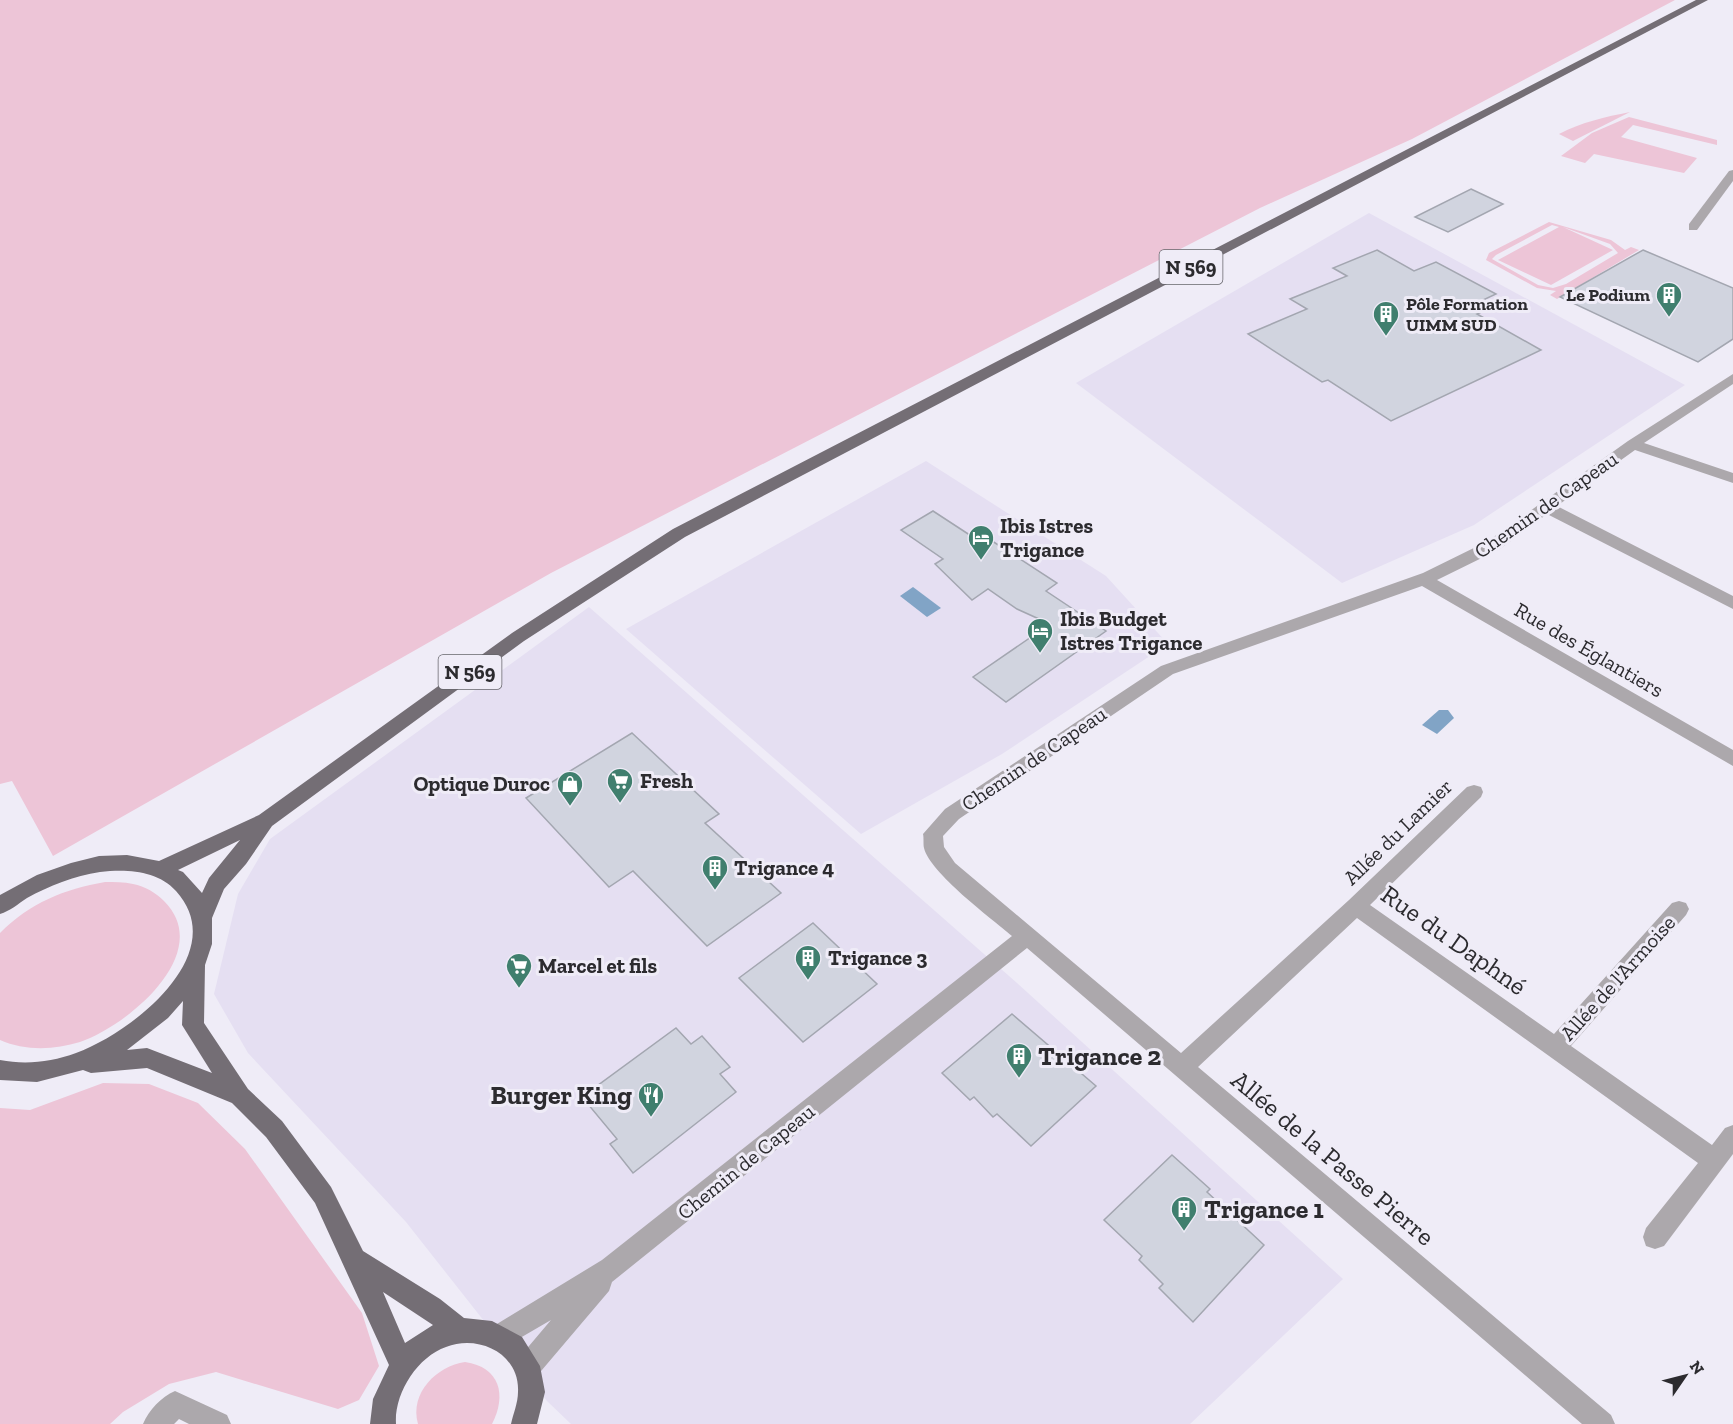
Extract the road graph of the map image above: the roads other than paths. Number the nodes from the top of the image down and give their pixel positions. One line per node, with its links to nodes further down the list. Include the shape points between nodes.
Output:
1 (1703, 0): 12 (main road, N 569, via 679,533 518,637)
2 (1733, 173): 3 (street)
3 (1693, 227)
4 (1733, 378): 5 (street, Chemin de Capeau)
5 (1633, 444): 6 (street); 7 (street, Chemin de Capeau)
6 (1733, 478)
7 (1546, 507): 8 (street, Chemin de Capeau, via 1494,545); 9 (street)
8 (1423, 579): 10 (street, Rue des Églantiers); 18 (street, Chemin de Capeau, via 1167,670 951,814 933,834 934,849 948,869)
9 (1733, 603)
10 (1733, 759)
11 (1474, 792): 15 (street, Allée du Lamier)
12 (266, 820): 13 (main road, N 569); 17 (main road, N 569, via 216,884)
13 (160, 869): 14 (main road, via 128,862 92,864 53,875); 17 (main road, via 180,881 194,897)
14 (0, 906)
15 (1356, 906): 20 (street, Rue du Daphné); 22 (street, Rue du Daphné)
16 (1679, 909): 20 (street, Allée de l'Armoise)
17 (202, 917): 19 (main road, N 569, via 202,940)
18 (1027, 936): 22 (street, Allée de la Passe Pierre); 29 (street, Chemin de Capeau)
19 (195, 965): 21 (main road, N 569, via 177,994 150,1023 116,1047); 24 (main road, via 193,1025)
20 (1556, 1047): 26 (street, Rue du Daphné)
21 (77, 1064): 23 (main road, N 569, via 39,1072); 24 (main road, via 147,1058)
22 (1182, 1067): 38 (street, Allée de la Passe Pierre)
23 (0, 1070)
24 (240, 1096): 28 (main road, via 274,1129 323,1195)
25 (1733, 1136): 26 (street)
26 (1713, 1160): 27 (street)
27 (1655, 1237)
28 (354, 1260): 30 (main road); 32 (main road)
29 (611, 1269): 31 (street, Chemin de Capeau); 33 (street, Chemin de Capeau)
30 (458, 1329): 31 (main road, via 479,1329); 32 (main road, via 437,1336)
31 (501, 1336): 33 (main road, via 517,1349)
32 (402, 1366): 37 (main road, via 388,1390)
33 (527, 1368): 34 (main road, via 531,1385)
34 (526, 1423)
35 (156, 1424): 36 (street, via 175,1404)
36 (218, 1424)
37 (383, 1424)
38 (1602, 1424)

